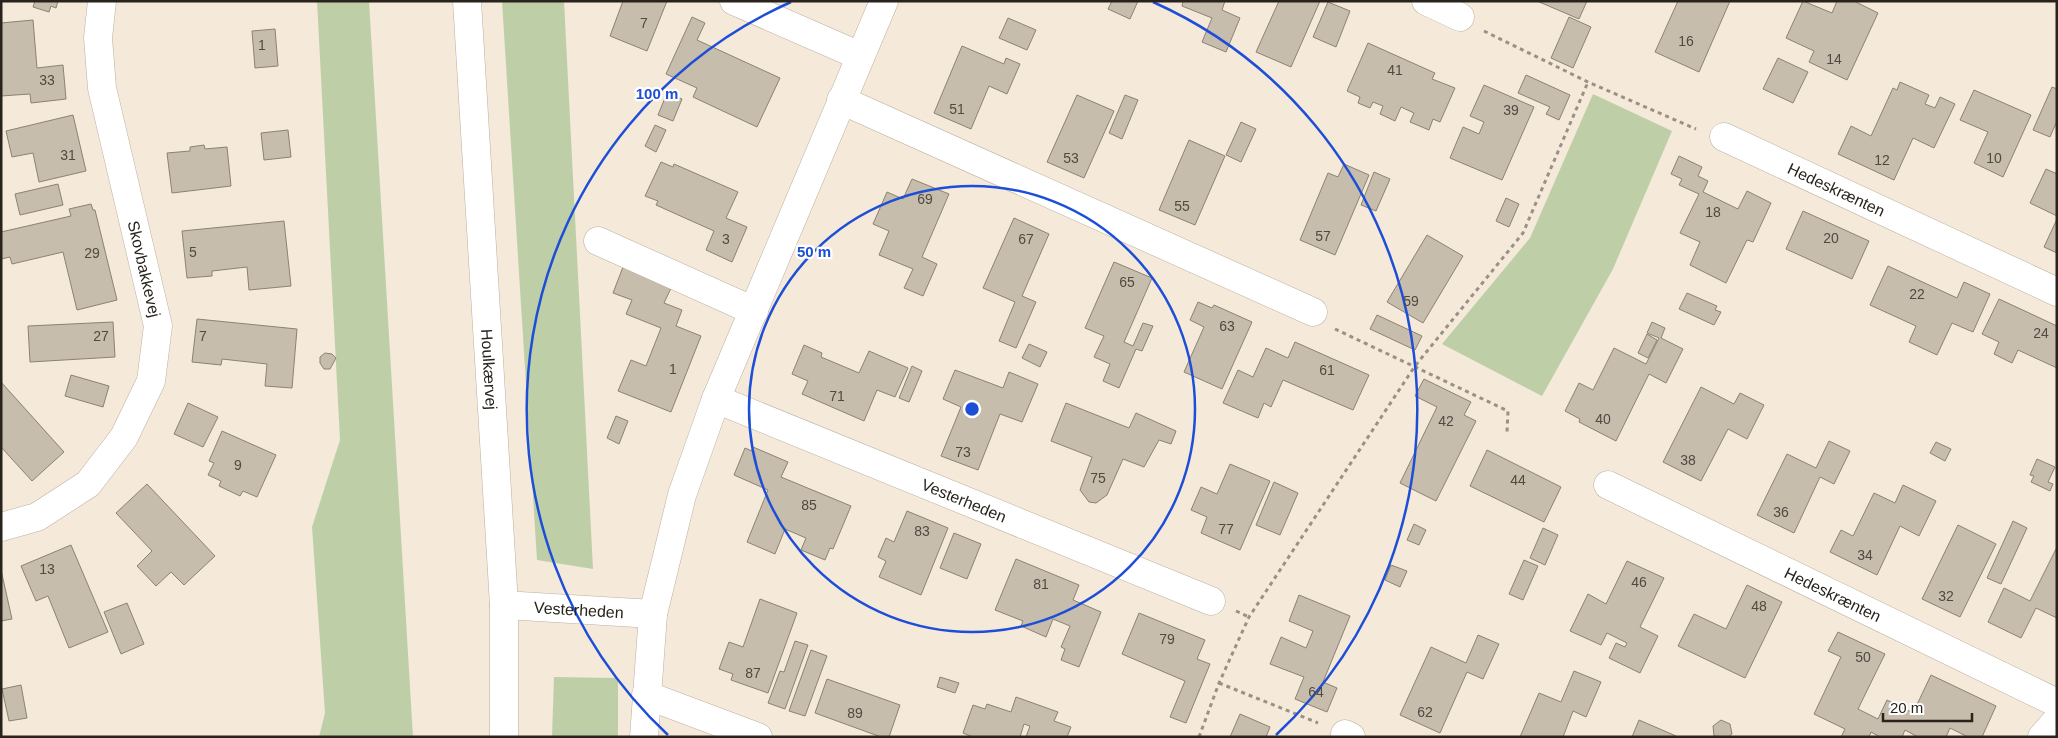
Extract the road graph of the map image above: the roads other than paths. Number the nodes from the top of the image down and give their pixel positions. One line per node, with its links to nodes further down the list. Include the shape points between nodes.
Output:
1 (102, 1): 16 (street, Skovbakkevej, via 98,38 102,88 158,326 151,381 124,437 88,484 37,517)
2 (467, 1): 18 (street, Houlkærvej)
3 (734, 1): 7 (street)
4 (884, 1): 7 (street)
5 (1426, 1): 6 (street)
6 (1460, 17)
7 (860, 56): 8 (street)
8 (841, 100): 12 (street); 13 (street)
9 (1724, 137): 11 (street, Hedeskrænten)
10 (598, 241): 12 (street)
11 (2057, 292)
12 (754, 311): 14 (street)
13 (1313, 312)
14 (716, 399): 17 (street, Vesterheden); 19 (street, via 682,495)
15 (1608, 485): 21 (street, Hedeskrænten)
16 (1, 527)
17 (1212, 601)
18 (504, 605): 19 (street, Vesterheden); 23 (street, Houlkærvej)
19 (653, 614): 20 (street)
20 (646, 695): 24 (street); 25 (street)
21 (2057, 703)
22 (2057, 720): 26 (street)
23 (504, 737)
24 (644, 737)
25 (758, 737)
26 (2042, 737)

